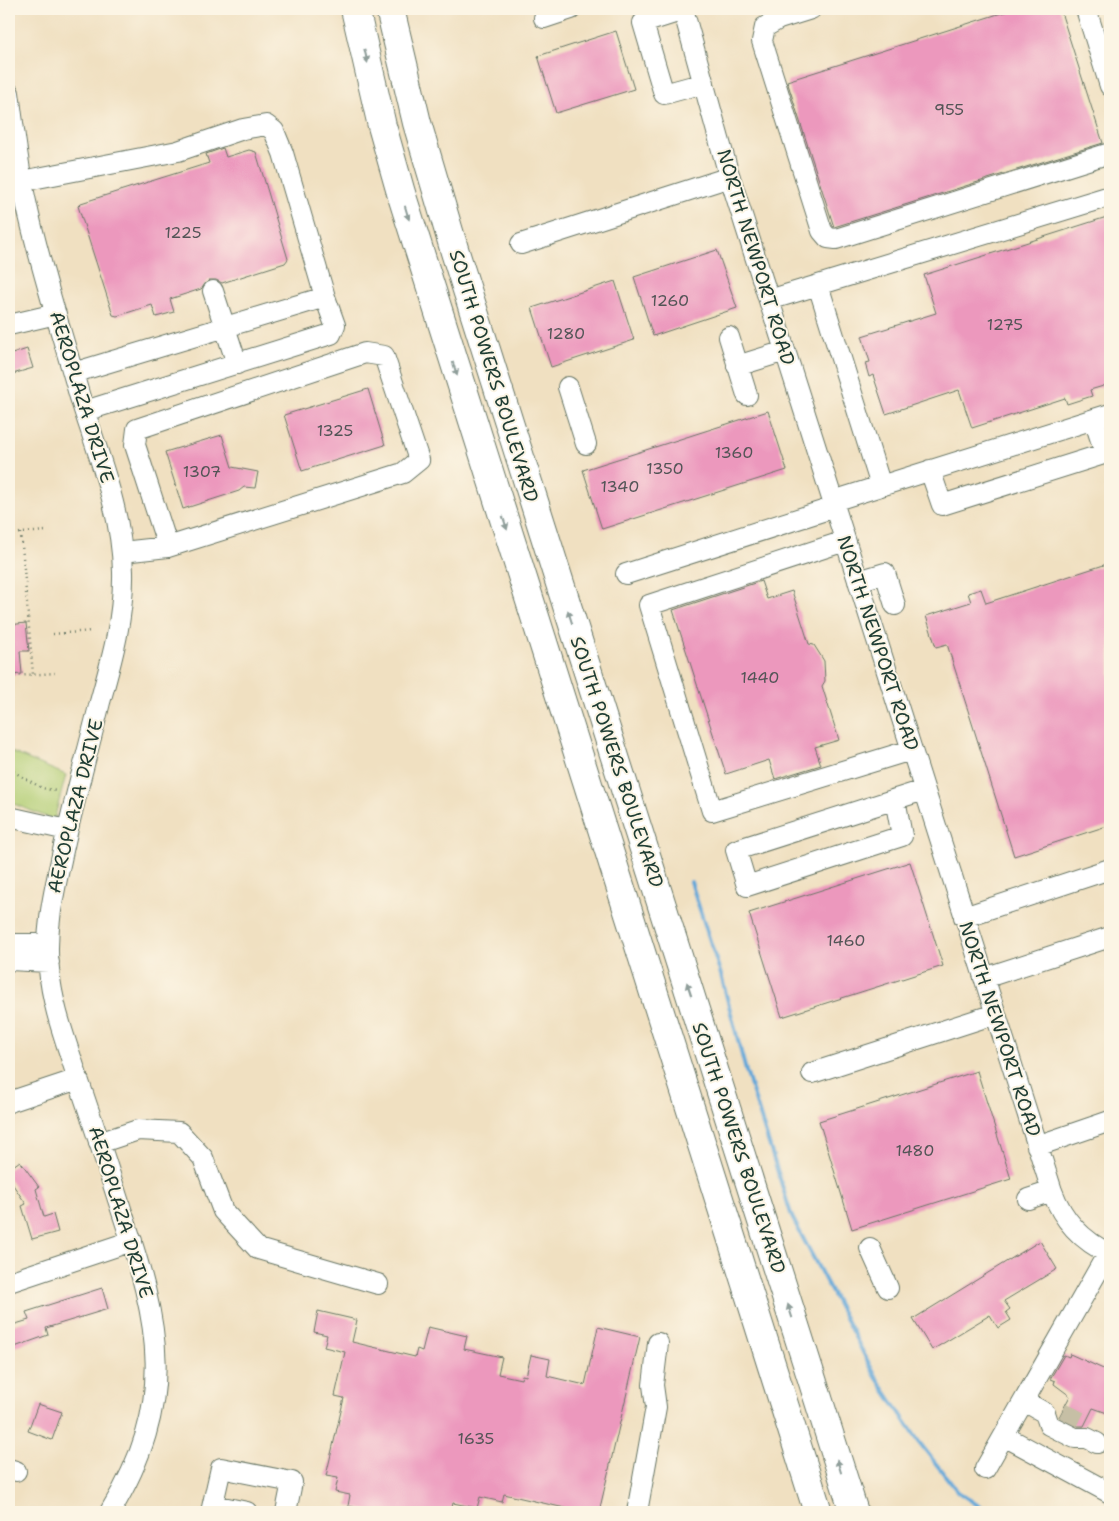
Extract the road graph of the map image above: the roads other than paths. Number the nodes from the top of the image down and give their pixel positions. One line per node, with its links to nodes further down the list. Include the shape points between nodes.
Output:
1 (355, 9): 81 (highway, SOUTH POWERS BOULEVARD, one-way to 81, via 401,193)
2 (390, 9): 82 (highway, SOUTH POWERS BOULEVARD, one-way to 2, via 455,252 419,131)
3 (571, 9): 7 (street)
4 (811, 9): 11 (street, via 765,27 762,41 822,231 828,238 836,239)
5 (1086, 9): 9 (street)
6 (683, 10): 8 (street, NORTH NEWPORT ROAD); 8 (street, via 643,23 664,94)
7 (544, 18)
8 (704, 82): 12 (street, NORTH NEWPORT ROAD)
9 (1110, 86)
10 (9, 92): 13 (street, AEROPLAZA DRIVE)
11 (1110, 153)
12 (730, 177): 15 (street); 19 (street, NORTH NEWPORT ROAD)
13 (22, 181): 18 (street, via 178,151 243,129 266,125 274,131 282,153); 20 (street, AEROPLAZA DRIVE)
14 (1110, 196): 16 (street)
15 (521, 244)
16 (818, 285): 19 (street); 35 (street)
17 (213, 291): 22 (street)
18 (325, 297): 22 (street); 25 (street, via 334,325 331,334)
19 (769, 300): 24 (street, NORTH NEWPORT ROAD)
20 (56, 314): 21 (street); 27 (street, AEROPLAZA DRIVE)
21 (9, 326)
22 (225, 327): 25 (street); 27 (street)
23 (729, 337): 26 (street)
24 (786, 351): 26 (street); 36 (street, NORTH NEWPORT ROAD)
25 (237, 364): 30 (street)
26 (737, 366): 29 (street)
27 (74, 373): 30 (street, AEROPLAZA DRIVE)
28 (568, 387): 32 (street)
29 (747, 395)
30 (85, 411): 39 (street, AEROPLAZA DRIVE, via 113,498)
31 (1102, 417): 33 (street); 34 (street)
32 (586, 444)
33 (1108, 452): 34 (street, via 942,505)
34 (930, 470): 35 (street)
35 (881, 486): 36 (street)
36 (834, 504): 37 (street, NORTH NEWPORT ROAD); 40 (street)
37 (845, 541): 41 (street, NORTH NEWPORT ROAD); 43 (street, via 649,605 712,811)
38 (168, 547): 38 (street, via 403,474 419,460 384,356 365,353 137,429 135,445); 39 (street)
39 (122, 552): 47 (street, AEROPLAZA DRIVE, via 123,588 115,646)
40 (626, 574)
41 (858, 581): 42 (street, via 885,573); 43 (street, NORTH NEWPORT ROAD)
42 (895, 605)
43 (911, 750): 44 (street, NORTH NEWPORT ROAD)
44 (924, 790): 45 (street); 49 (street, NORTH NEWPORT ROAD)
45 (895, 799): 45 (street, via 902,836 747,886 736,850)
46 (9, 817): 47 (street)
47 (67, 830): 52 (street, AEROPLAZA DRIVE, via 52,901)
48 (1110, 869): 49 (street)
49 (964, 917): 54 (street, NORTH NEWPORT ROAD)
50 (1110, 937): 54 (street)
51 (9, 944): 52 (street)
52 (48, 953): 53 (street); 57 (street, AEROPLAZA DRIVE, via 58,1019)
53 (9, 960)
54 (984, 978): 55 (street, NORTH NEWPORT ROAD)
55 (995, 1014): 56 (street); 61 (street, NORTH NEWPORT ROAD)
56 (812, 1073)
57 (78, 1079): 58 (street); 60 (street, AEROPLAZA DRIVE)
58 (9, 1102)
59 (1110, 1121): 61 (street)
60 (100, 1143): 64 (street, AEROPLAZA DRIVE); 68 (street, via 138,1130 179,1132 203,1158 223,1211 258,1249)
61 (1037, 1146): 62 (street, NORTH NEWPORT ROAD)
62 (1052, 1192): 63 (street); 66 (street, NORTH NEWPORT ROAD, via 1059,1210 1077,1233)
63 (1028, 1199)
64 (132, 1241): 67 (street); 77 (street, AEROPLAZA DRIVE, via 152,1313 156,1369 150,1421 143,1444)
65 (870, 1248): 69 (street)
66 (1109, 1254): 71 (street)
67 (9, 1282)
68 (378, 1284)
69 (888, 1288)
70 (658, 1343): 80 (street, via 652,1385 656,1407)
71 (1024, 1401): 72 (street, via 1053,1413 1050,1425 1075,1438); 73 (street)
72 (1090, 1435)
73 (1004, 1436): 74 (street); 75 (street)
74 (984, 1469)
75 (1110, 1493)
76 (212, 1509): 78 (street); 79 (street, via 221,1468 292,1482)
77 (110, 1512)
78 (247, 1512)
79 (286, 1512)
80 (637, 1512)
81 (818, 1512)
82 (854, 1512)

